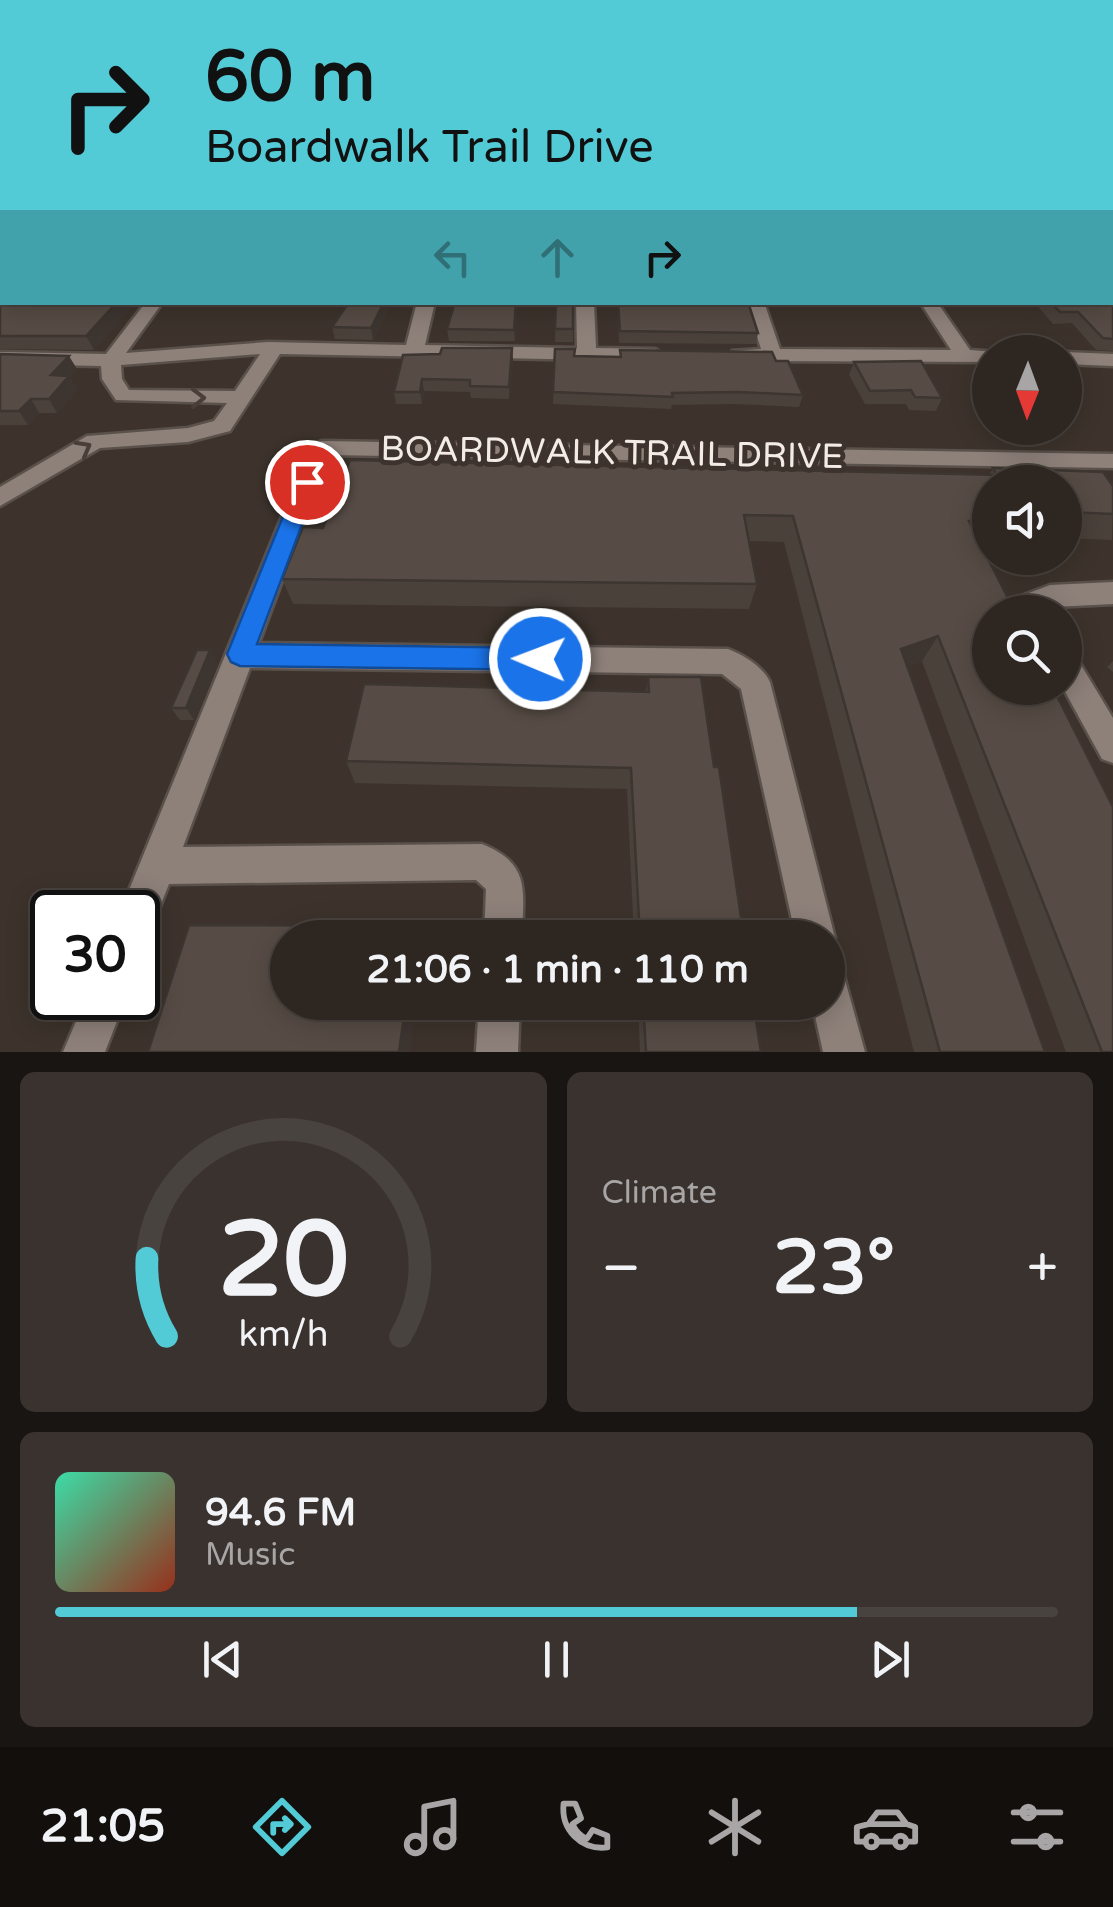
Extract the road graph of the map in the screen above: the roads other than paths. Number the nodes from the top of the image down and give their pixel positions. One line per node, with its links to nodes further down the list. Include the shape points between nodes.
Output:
1 (153, 305): 16 (street)
2 (425, 305): 7 (street)
3 (585, 305): 8 (street)
4 (756, 305): 13 (street)
5 (930, 305): 11 (street)
6 (274, 348): 7 (street); 16 (street); 18 (street)
7 (414, 351): 8 (street)
8 (587, 354): 9 (street)
9 (680, 355)
10 (717, 355): 13 (street)
11 (964, 355): 12 (street); 13 (street)
12 (972, 355)
13 (773, 356)
14 (0, 358): 16 (street)
15 (1082, 359): 17 (street)
16 (111, 360): 18 (street, one-way to 18, via 112,379 131,399)
17 (1113, 360)
18 (243, 397): 20 (street, one-way to 18, via 94,441 208,432 222,426)
19 (1113, 460): 23 (street, BOARDWALK TRAIL DRIVE, via 321,448)
20 (0, 498)
21 (1113, 593): 22 (street)
22 (1071, 595)
23 (240, 654): 26 (street, BOARDWALK TRAIL DRIVE); 29 (street, via 728,662 755,682)
24 (1082, 694): 25 (street)
25 (1113, 748)
26 (157, 866): 27 (street, BOARDWALK TRAIL DRIVE); 28 (street, via 482,862 506,881)
27 (148, 890)
28 (504, 920)
29 (812, 920)
30 (97, 1020): 33 (street)
31 (499, 1020): 34 (street)
32 (837, 1020): 35 (street)
33 (84, 1052)
34 (498, 1052)
35 (844, 1052)

